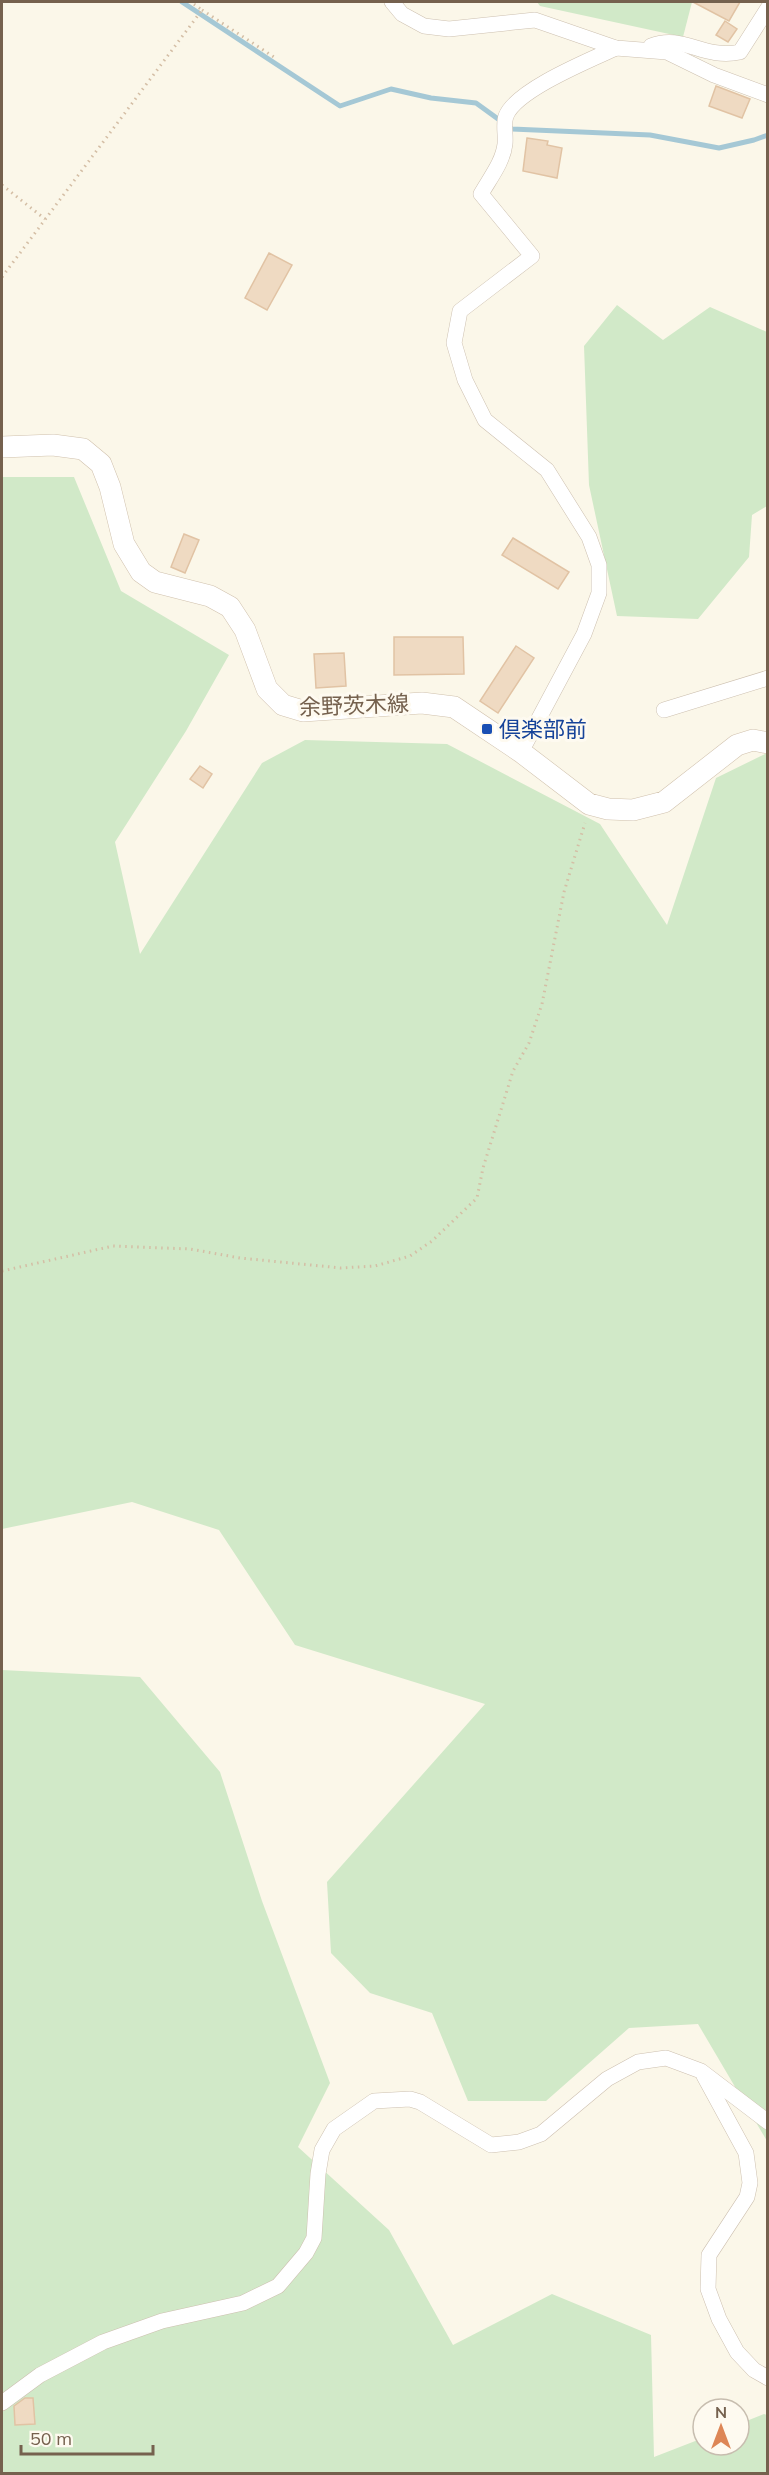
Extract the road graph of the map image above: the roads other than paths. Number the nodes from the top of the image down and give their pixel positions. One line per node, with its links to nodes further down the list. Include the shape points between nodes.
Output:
1 (392, 2): 3 (street, via 402,14 423,26 449,29 535,20)
2 (768, 8): 4 (street, via 740,52 711,54 675,42)
3 (616, 48): 4 (street); 10 (street, via 542,84 513,104 506,118 505,145 481,194 532,256 460,311 454,344 465,380 485,420 547,471 589,537 598,565 598,593 584,634)
4 (643, 50): 5 (street, via 667,52)
5 (768, 95)
6 (2, 447): 10 (main road, 余野茨木線, via 53,445 83,449 101,464 124,544 141,572 155,582 210,596 230,607 245,630 267,689 283,705 303,711 422,703 454,707)
7 (768, 678): 8 (street)
8 (664, 710)
9 (768, 743): 10 (main road, 余野茨木線, via 753,740 737,745 664,802 633,810 589,804)
10 (521, 752)
11 (701, 2071): 12 (street); 13 (street, via 746,2153 750,2183 747,2197 709,2255 708,2289 737,2352); 14 (street, via 666,2058 638,2062 607,2079 541,2134 519,2142 491,2145 420,2102 374,2101 334,2129 322,2150 314,2238 278,2286 243,2303 162,2321 103,2342 40,2375)
12 (768, 2122)
13 (768, 2378)
14 (2, 2403)

